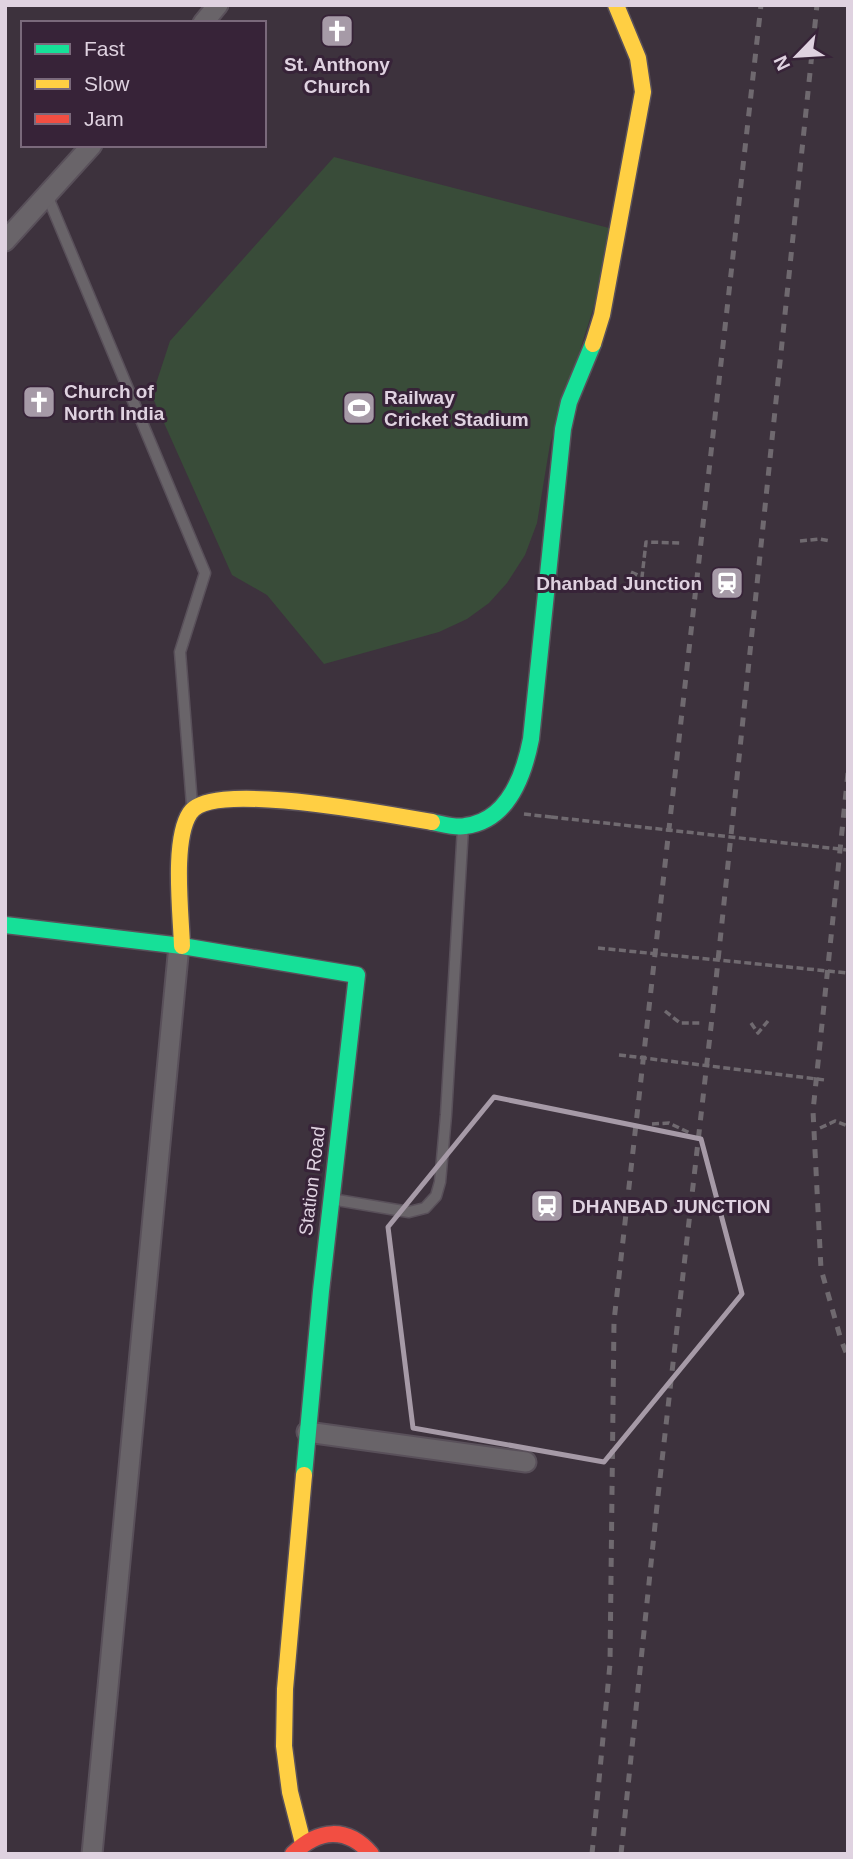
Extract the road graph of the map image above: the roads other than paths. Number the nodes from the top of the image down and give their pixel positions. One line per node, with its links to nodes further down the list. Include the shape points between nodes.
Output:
1 (218, 5): 3 (street)
2 (616, 5): 8 (main road, via 636,54 643,92 602,315 563,429 529,752 523,774 506,802 480,822)
3 (205, 21)
4 (90, 147): 5 (street)
5 (47, 194): 6 (street); 7 (lane, via 205,573 180,652)
6 (5, 241)
7 (192, 809): 8 (main road, via 218,799 275,801); 10 (main road, via 180,851)
8 (463, 827): 11 (lane, via 446,1115 436,1196 425,1208 408,1212)
9 (5, 925): 10 (main road, Station Road)
10 (180, 945): 11 (main road, Station Road, via 357,975); 16 (street)
11 (330, 1199): 12 (main road, Station Road)
12 (307, 1432): 13 (street); 15 (main road, Station Road, via 285,1689 284,1746)
13 (526, 1462)
14 (348, 1836): 15 (main road, via 324,1833); 17 (main road); 18 (main road)
15 (298, 1849)
16 (92, 1854)
17 (371, 1854)
18 (391, 1854)

